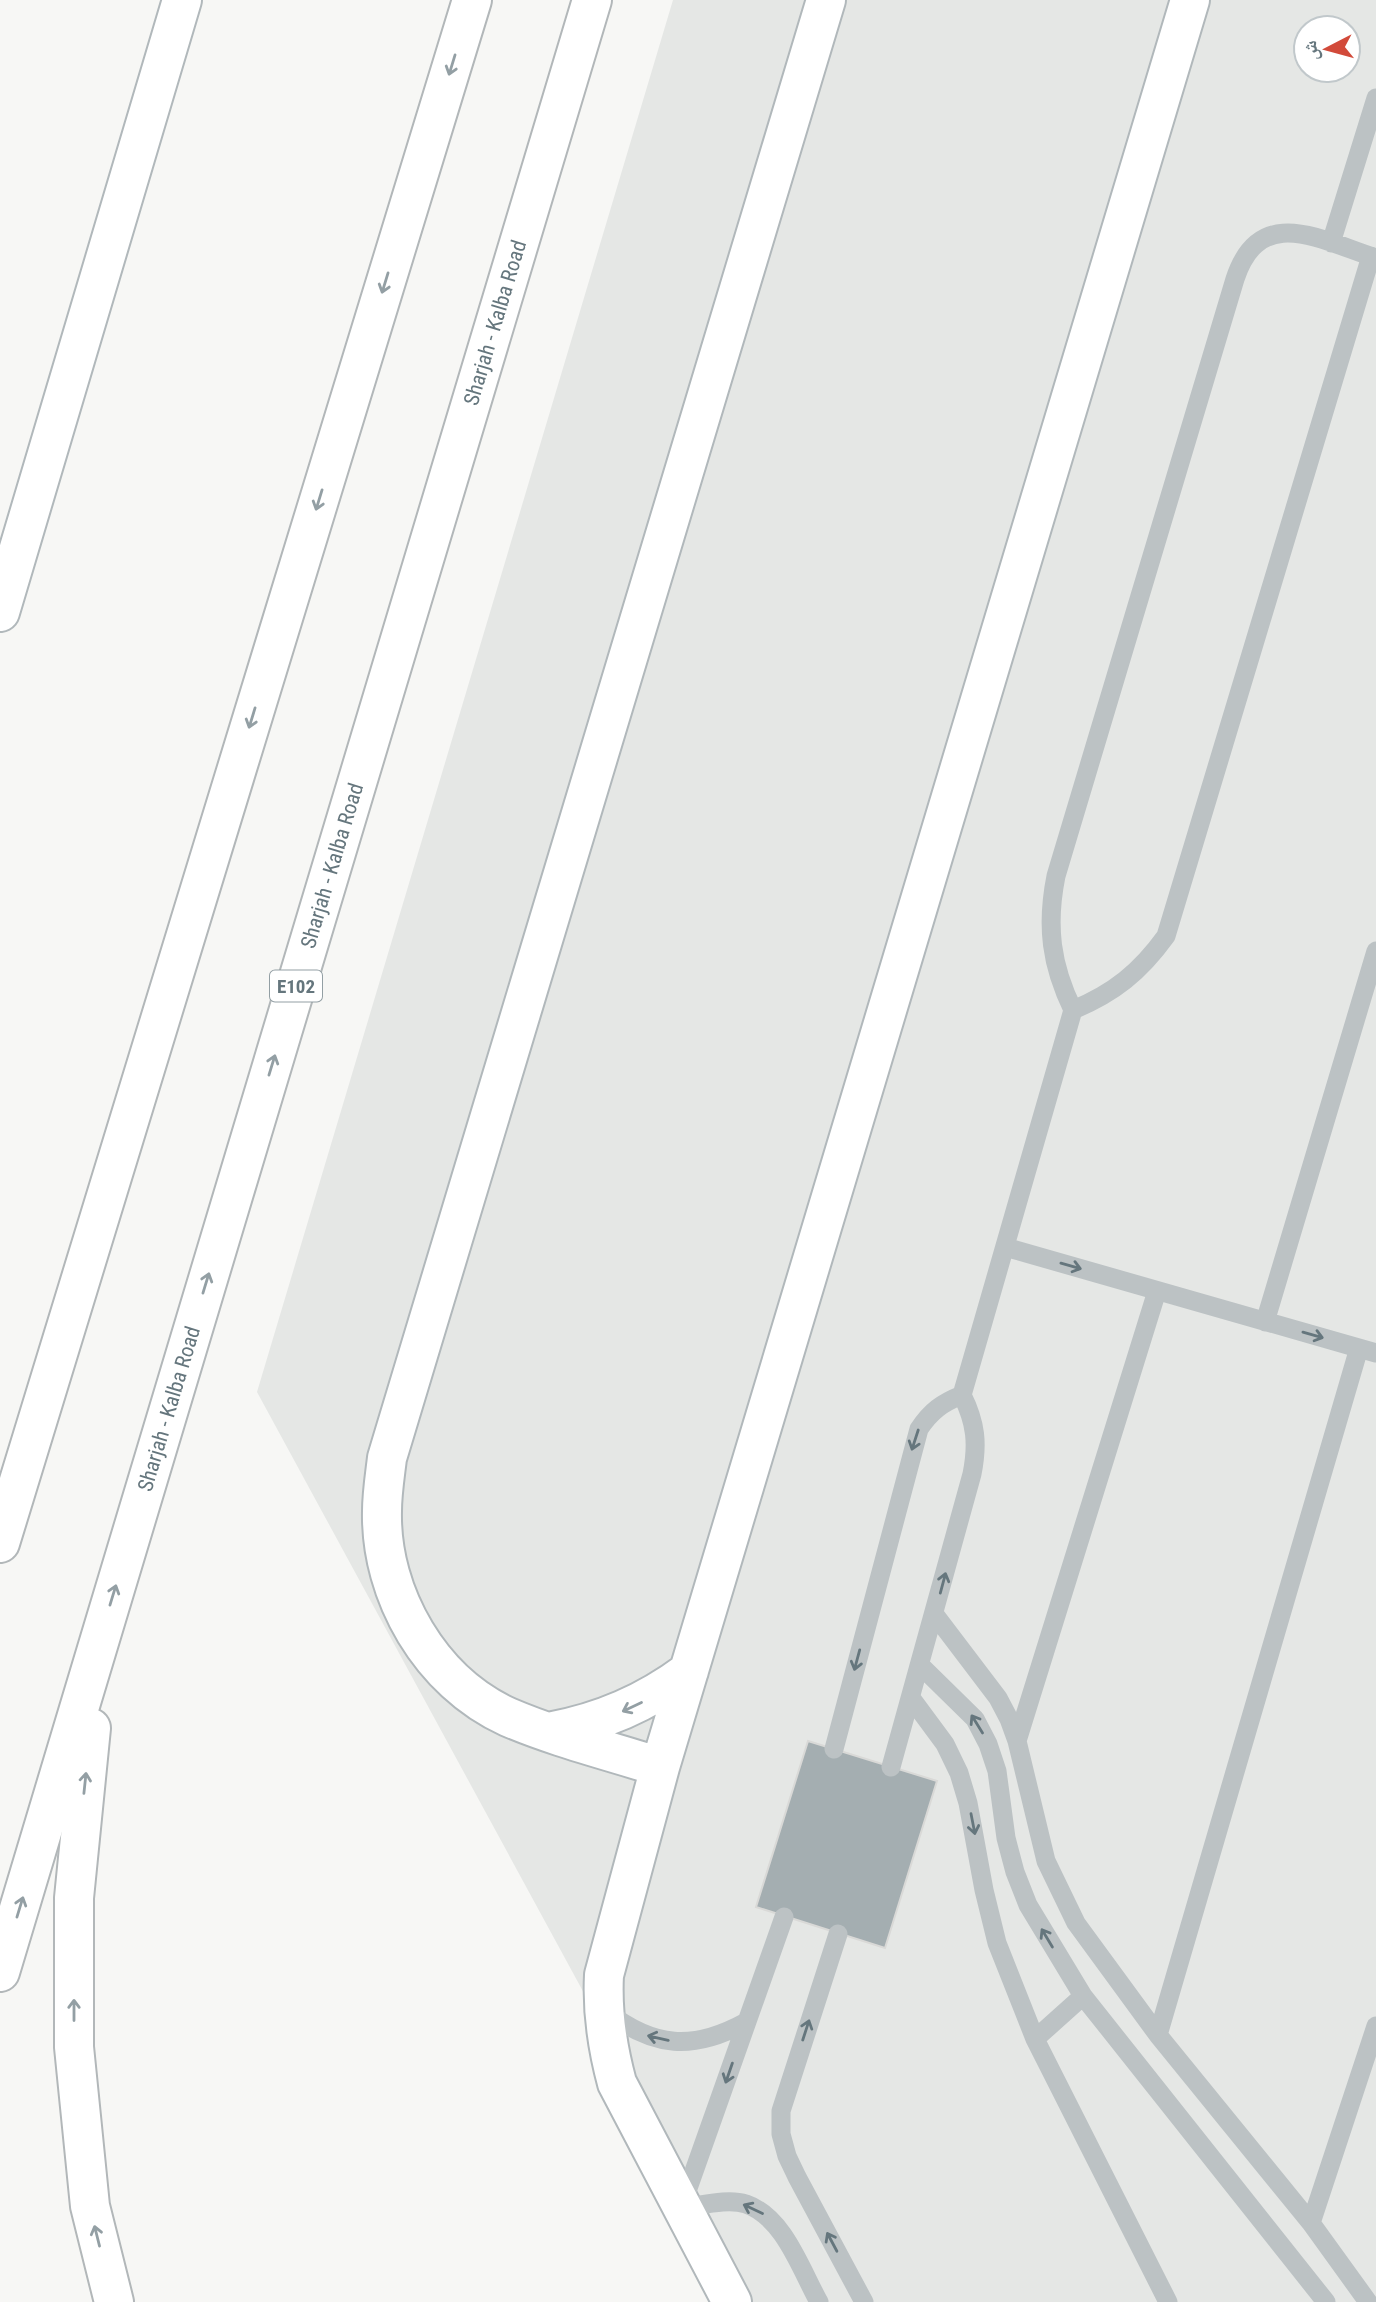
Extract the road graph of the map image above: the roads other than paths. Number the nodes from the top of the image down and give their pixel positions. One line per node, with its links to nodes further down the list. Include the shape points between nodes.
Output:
1 (182, 0): 9 (main road)
2 (472, 0): 17 (main road, one-way to 17)
3 (592, 0): 20 (main road, Sharjah - Kalba Road / E102, one-way to 3)
4 (826, 0): 24 (main road, via 387,1458 382,1512 388,1567 407,1619 434,1659 468,1692 507,1716)
5 (1190, 0): 22 (main road)
6 (1376, 98): 7 (lane)
7 (1331, 243): 8 (lane); 11 (lane, via 1284,231 1261,238 1243,256 1235,279 1056,876 1049,911 1050,946)
8 (1373, 257): 11 (lane, via 1166,936 1127,982)
9 (0, 612)
10 (1376, 951): 14 (lane)
11 (1073, 1010): 12 (lane)
12 (1005, 1247): 13 (lane, one-way to 13); 16 (lane)
13 (1157, 1291): 14 (lane); 25 (lane)
14 (1265, 1322): 15 (lane, one-way to 15)
15 (1368, 1351): 36 (lane)
16 (962, 1395): 19 (lane, one-way to 16, via 977,1447 974,1420); 26 (lane, one-way to 26, via 929,1413 919,1429)
17 (9, 1495): 18 (main road)
18 (0, 1543)
19 (935, 1615): 21 (lane); 25 (lane, via 998,1698)
20 (100, 1637): 31 (main road, Sharjah - Kalba Road / E102, one-way to 20); 40 (main road, one-way to 20, via 90,2206 74,2047 74,1898)
21 (920, 1665): 23 (lane); 32 (lane, one-way to 21, via 1028,1905 1015,1872 988,1744 975,1719)
22 (689, 1671): 24 (main road, one-way to 24, via 637,1705); 27 (main road)
23 (911, 1698): 28 (lane); 37 (lane, one-way to 37, via 945,1744 959,1773 997,1943)
24 (549, 1732): 27 (main road)
25 (1017, 1741): 36 (lane, via 1037,1830 1059,1892 1094,1953)
26 (834, 1749)
27 (660, 1767): 33 (main road, via 610,1941)
28 (891, 1767)
29 (784, 1916): 34 (lane)
30 (838, 1934): 43 (lane, one-way to 30, via 787,2156 781,2134 786,2089)
31 (0, 1972)
32 (1083, 1996): 37 (lane); 45 (lane)
33 (602, 2009): 34 (lane, one-way to 33, via 719,2037 688,2043 628,2028); 38 (main road, via 617,2083)
34 (746, 2022): 38 (lane, one-way to 38)
35 (1376, 2026): 39 (lane)
36 (1158, 2035): 39 (lane)
37 (1035, 2039): 44 (lane)
38 (681, 2208): 41 (main road); 42 (lane, one-way to 38, via 776,2225 762,2212 744,2203)
39 (1311, 2223): 46 (lane)
40 (114, 2302)
41 (732, 2302)
42 (819, 2302)
43 (864, 2302)
44 (1168, 2302)
45 (1326, 2302)
46 (1368, 2302)

